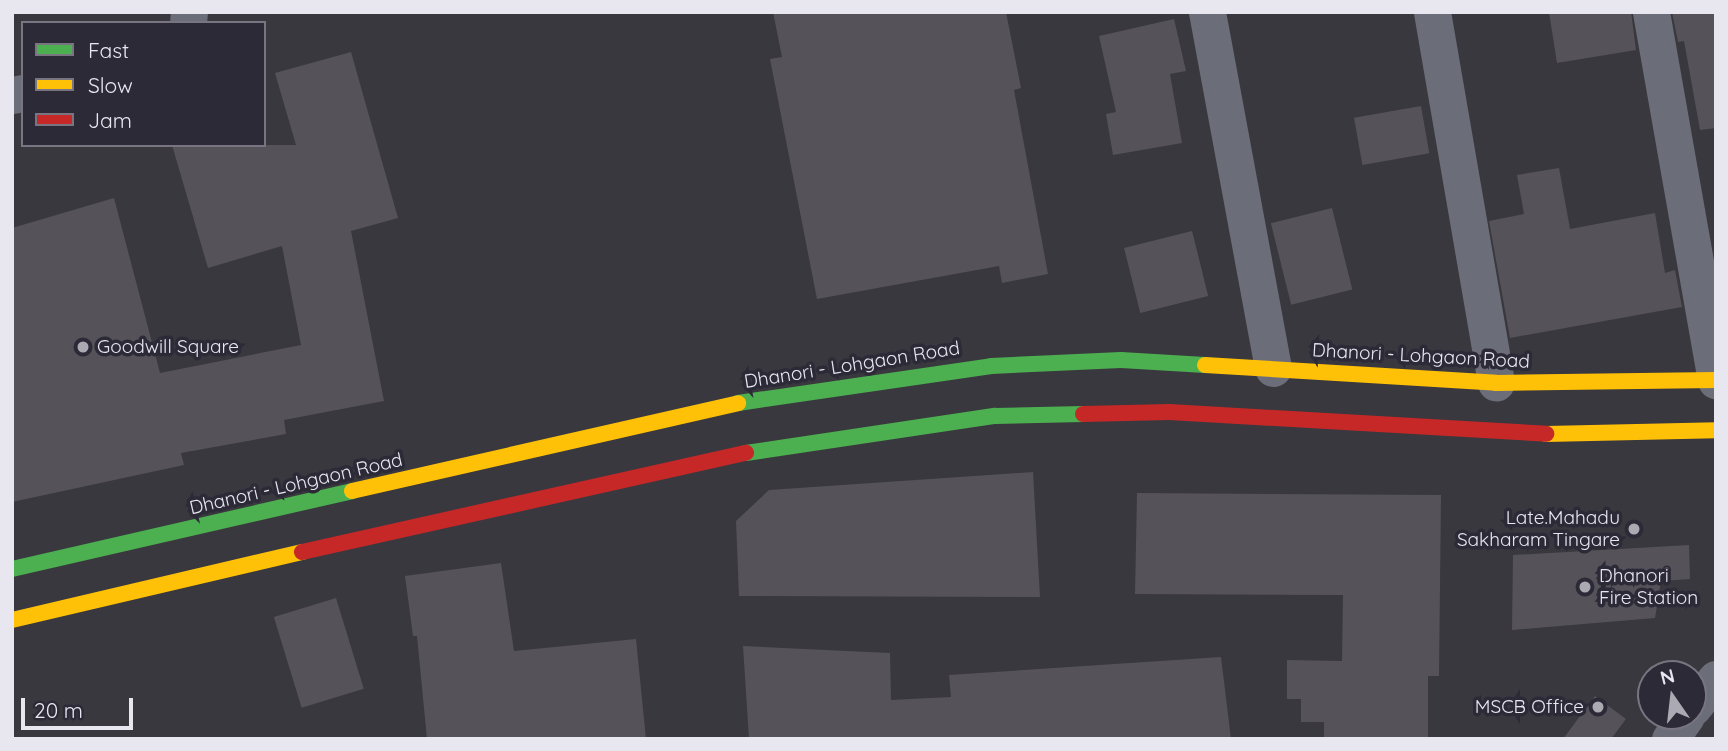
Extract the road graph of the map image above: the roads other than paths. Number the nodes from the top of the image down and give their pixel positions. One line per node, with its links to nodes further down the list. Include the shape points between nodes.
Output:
1 (1207, 12): 4 (street)
2 (1432, 12): 6 (street)
3 (1651, 12): 5 (street)
4 (1273, 368): 6 (main road, Dhanori - Lohgaon Road); 8 (main road, Dhanori - Lohgaon Road, via 1122,360 991,366 779,394)
5 (1716, 380): 6 (main road, Dhanori - Lohgaon Road)
6 (1496, 383)
7 (1716, 430): 9 (main road, via 1494,433 1169,412 995,416 788,444 504,504)
8 (12, 569)
9 (12, 620)

